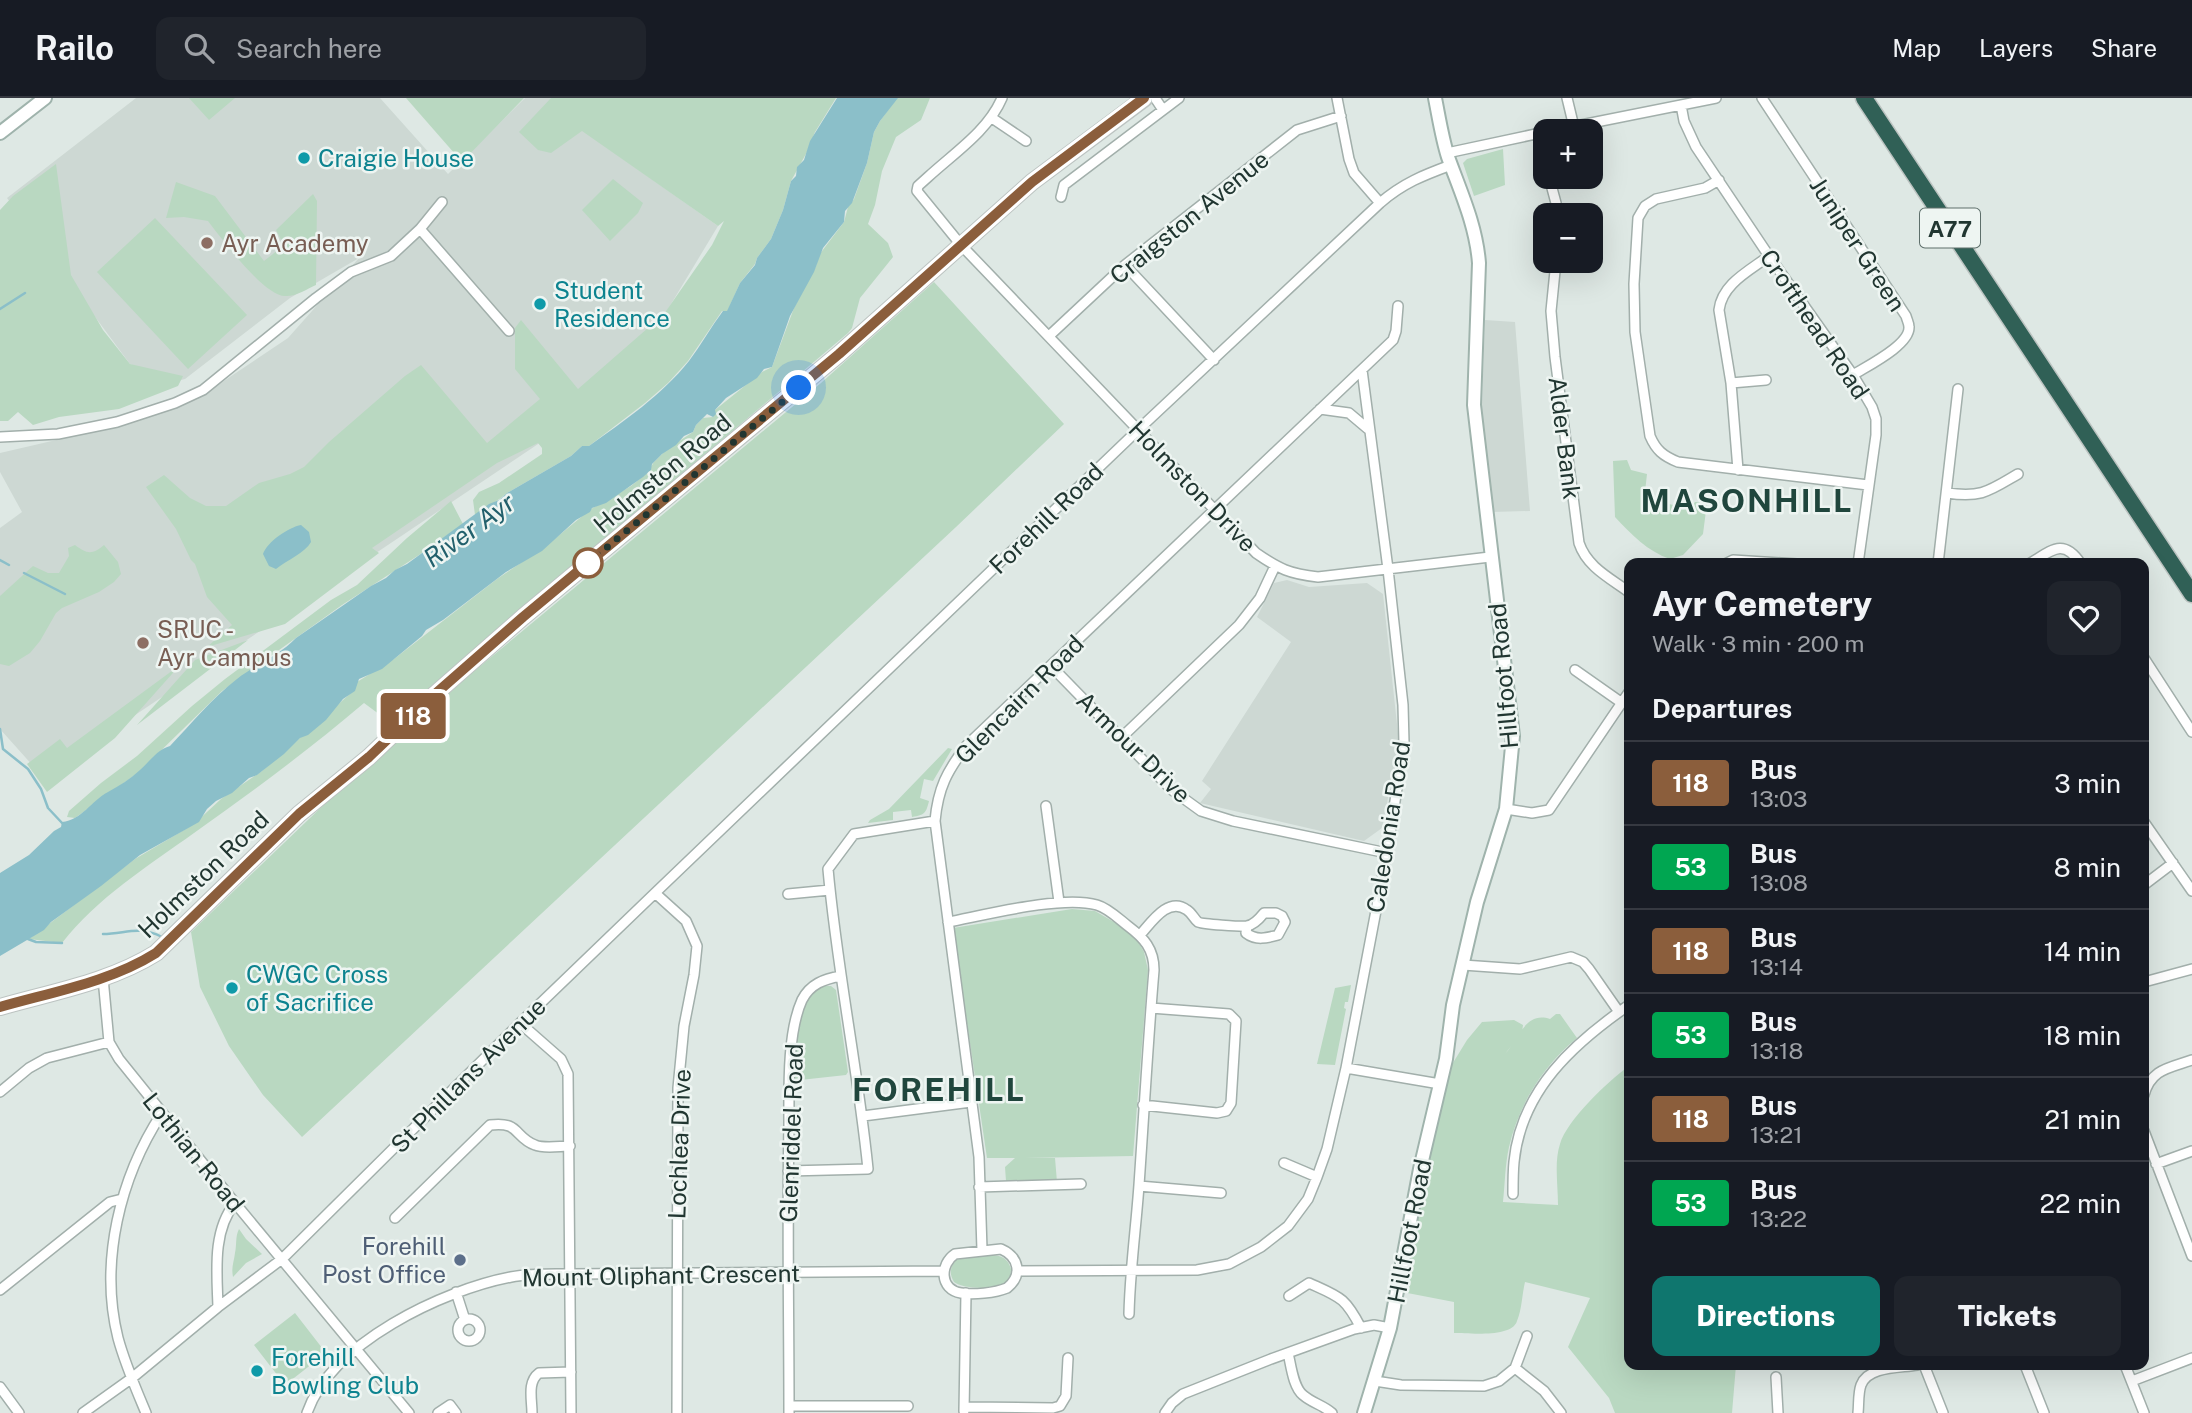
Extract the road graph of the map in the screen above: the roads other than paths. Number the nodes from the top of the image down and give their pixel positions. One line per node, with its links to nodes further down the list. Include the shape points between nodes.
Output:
1 (45, 98): 18 (street)
2 (1002, 98): 15 (street)
3 (1144, 98): 27 (main road, Holmston Road, via 1052,166)
4 (1155, 98): 13 (street)
5 (1179, 98): 13 (street)
6 (1337, 98): 14 (street)
7 (1435, 98): 21 (street, Hillfoot Road)
8 (1567, 98): 16 (street)
9 (1716, 98): 12 (street)
10 (1762, 98): 36 (street, Juniper Green, via 1906,316 1907,337)
11 (1864, 98): 57 (highway, A77)
12 (1681, 105): 17 (street); 22 (street, Crofthead Road, via 1689,134)
13 (1163, 110): 23 (street, via 1064,185)
14 (1341, 116): 25 (street, via 1354,173); 29 (street, Craigston Avenue, via 1297,130)
15 (992, 118): 20 (street); 27 (street, Holmston Drive, via 918,186 917,191)
16 (1572, 119)
17 (1603, 121)
18 (0, 133)
19 (1533, 136): 21 (street, Forehill Road)
20 (1026, 141)
21 (1449, 159): 25 (street, Forehill Road); 49 (street, Hillfoot Road, via 1478,247 1474,405)
22 (1718, 180): 28 (street, Crofthead Road); 44 (street, via 1705,188 1656,200 1645,206 1638,218 1635,332 1655,447 1678,462)
23 (1061, 197)
24 (442, 202): 26 (street)
25 (1380, 203): 34 (street, Forehill Road)
26 (420, 229): 32 (street); 43 (street, via 391,256 351,272 203,390 117,422 58,434)
27 (961, 245): 33 (street, Holmston Drive); 83 (main road, Holmston Road, via 299,814 156,953)
28 (1769, 256): 36 (street, Crofthead Road); 38 (street, via 1720,299)
29 (1125, 265): 33 (street, Craigston Avenue); 34 (street)
30 (1555, 273): 56 (street, Alder Bank, via 1551,311 1555,357 1579,543 1590,563)
31 (1398, 306): 35 (street, Glencairn Road, via 1393,340)
32 (509, 331)
33 (1049, 336): 41 (street, Holmston Drive)
34 (1214, 360): 41 (street, Forehill Road)
35 (1362, 370): 40 (street, Glencairn Road); 42 (street, Caledonia Road)
36 (1853, 375): 46 (street, Crofthead Road, via 1876,419)
37 (1766, 380): 38 (street)
38 (1731, 383): 44 (street)
39 (1958, 389): 47 (street)
40 (1320, 409): 42 (street, via 1343,411); 48 (street, Glencairn Road)
41 (1139, 429): 48 (street, Holmston Drive); 74 (street, Forehill Road)
42 (1369, 431): 55 (street, Caledonia Road)
43 (0, 437)
44 (1738, 470): 46 (street)
45 (2018, 474): 47 (street, via 1987,493)
46 (1868, 485): 50 (street, Crofthead Road)
47 (1947, 493): 51 (street)
48 (1215, 509): 54 (street, Holmston Drive, via 1256,554); 58 (street, Glencairn Road)
49 (1490, 556): 55 (street, Holmston Drive); 66 (street, Hillfoot Road, via 1513,736)
50 (1859, 558)
51 (1939, 558)
52 (2039, 558): 53 (street, via 2055,549 2069,549)
53 (2076, 558)
54 (1275, 565): 55 (street, Holmston Drive, via 1294,574 1318,577); 64 (street, via 1260,598 1239,625)
55 (1388, 569): 69 (street, Caledonia Road, via 1405,743)
56 (1624, 588)
57 (2192, 594)
58 (1051, 666): 64 (street, Armour Drive); 67 (street, Glencairn Road, via 967,745 944,778)
59 (2149, 667): 63 (street)
60 (1575, 671): 62 (street)
61 (1624, 700): 62 (street)
62 (1622, 703): 66 (street, via 1549,810)
63 (2192, 732)
64 (1122, 737): 69 (street, Armour Drive, via 1172,790 1201,811)
65 (1046, 806): 76 (street)
66 (1506, 809): 80 (street, Hillfoot Road)
67 (934, 821): 72 (street, via 855,834 828,869); 77 (street, Glencairn Road)
68 (2149, 829): 70 (street)
69 (1387, 853): 92 (street, Caledonia Road)
70 (2173, 863): 71 (street); 73 (street)
71 (2149, 881)
72 (830, 890): 75 (street); 82 (street)
73 (2192, 891)
74 (655, 893): 89 (street, St Phillans Avenue); 121 (street, Lochlea Drive, via 686,921 697,946 678,1088)
75 (788, 894)
76 (1059, 902): 77 (street); 79 (street, via 1098,905)
77 (948, 922): 96 (street, Glencairn Road)
78 (1247, 926): 79 (street, via 1207,925 1177,905 1167,908)
79 (1140, 935): 86 (street, via 1154,958)
80 (1463, 965): 88 (street, via 1520,969 1572,957 1590,969); 93 (street, Hillfoot Road)
81 (2192, 969): 84 (street)
82 (841, 976): 99 (street); 105 (street, Glenriddel Road, via 811,987 799,1011 790,1077)
83 (103, 978): 85 (main road, Holmston Road); 90 (street)
84 (2149, 981)
85 (0, 1007)
86 (1151, 1007): 97 (street); 97 (street, via 1233,1017 1231,1103 1226,1111 1217,1113)
87 (1624, 1008): 88 (street)
88 (1619, 1012): 111 (street, via 1571,1049 1535,1096 1519,1136)
89 (520, 1023): 101 (street, via 565,1065); 117 (street, St Phillans Avenue)
90 (109, 1042): 95 (street, via 47,1058); 98 (street, Lothian Road)
91 (2192, 1060): 94 (street, via 2160,1071)
92 (1346, 1068): 93 (street); 106 (street, Caledonia Road)
93 (1440, 1084): 132 (street, Hillfoot Road)
94 (2149, 1084)
95 (0, 1092)
96 (971, 1102): 99 (street); 109 (street, Glencairn Road)
97 (1143, 1105): 108 (street)
98 (162, 1113): 112 (street, via 140,1150); 113 (street, Lothian Road)
99 (863, 1116): 105 (street, via 868,1169)
100 (2149, 1145): 104 (street)
101 (570, 1146): 114 (street, via 539,1147 513,1127 490,1125); 123 (street)
102 (2192, 1152): 104 (street)
103 (1284, 1163): 106 (street)
104 (2156, 1164): 116 (street)
105 (788, 1171): 122 (street, Glenriddel Road)
106 (1317, 1177): 118 (street, Caledonia Road, via 1288,1226 1229,1264 1197,1270)
107 (1081, 1184): 109 (street)
108 (1139, 1186): 110 (street); 118 (street)
109 (979, 1187): 115 (street, Glencairn Road)
110 (1220, 1193)
111 (1513, 1194)
112 (122, 1199): 124 (street, via 110,1202); 145 (street, via 114,1239 112,1289 118,1338)
113 (235, 1203): 117 (street, Lothian Road); 128 (street, via 220,1238)
114 (396, 1218)
115 (982, 1251): 119 (street, via 955,1254); 120 (street, via 1004,1251 1013,1257)
116 (2192, 1256)
117 (282, 1259): 128 (street, St Phillans Avenue); 134 (street, Lothian Road)
118 (1130, 1270): 120 (street, Caledonia Road); 129 (street)
119 (943, 1271): 122 (street, Mount Oliphant Crescent); 126 (street, via 948,1286)
120 (1017, 1271): 126 (street, via 1013,1282 1002,1290)
121 (676, 1273): 122 (street, Mount Oliphant Crescent); 123 (street, Mount Oliphant Crescent); 163 (street, Lochlea Drive)
122 (788, 1273): 150 (street, Glenriddel Road)
123 (571, 1274): 125 (street, Mount Oliphant Crescent, via 513,1276); 143 (street)
124 (0, 1290)
125 (456, 1292): 130 (street); 134 (street, Mount Oliphant Crescent, via 403,1318)
126 (965, 1293): 152 (street)
127 (1289, 1296): 131 (street, via 1309,1283 1338,1296)
128 (218, 1307): 145 (street, St Phillans Avenue)
129 (1129, 1314)
130 (465, 1320)
131 (1361, 1328): 132 (street); 135 (street)
132 (1391, 1328): 146 (street, Hillfoot Road)
133 (1527, 1336): 138 (street)
134 (356, 1350): 157 (street, Mount Oliphant Crescent, via 327,1377); 158 (street, Lothian Road)
135 (1288, 1353): 153 (street, via 1298,1390); 164 (street, via 1194,1389)
136 (1068, 1358): 152 (street, via 1066,1396 1060,1406)
137 (2192, 1358): 147 (street)
138 (1515, 1368): 146 (street, via 1484,1386); 166 (street, via 1544,1391)
139 (1886, 1370): 168 (street, via 1865,1377)
140 (1926, 1370): 169 (street)
141 (2027, 1370): 170 (street)
142 (2127, 1370): 147 (street)
143 (571, 1372): 161 (street, via 535,1375); 162 (street)
144 (1776, 1377): 167 (street)
145 (132, 1378): 155 (street, St Phillans Avenue); 156 (street)
146 (1375, 1381): 165 (street, Hillfoot Road)
147 (2132, 1381): 171 (street)
148 (0, 1387): 154 (street)
149 (908, 1406): 151 (street)
150 (789, 1410): 151 (street)
151 (867, 1410)
152 (964, 1410)
153 (1325, 1411)
154 (19, 1413)
155 (83, 1413)
156 (146, 1413)
157 (307, 1413)
158 (409, 1413)
159 (438, 1413): 160 (street, via 450,1405)
160 (456, 1413)
161 (532, 1413)
162 (571, 1413)
163 (677, 1413)
164 (1165, 1413)
165 (1364, 1413)
166 (1561, 1413)
167 (1778, 1413)
168 (1858, 1413)
169 (1943, 1413)
170 (2044, 1413)
171 (2144, 1413)

